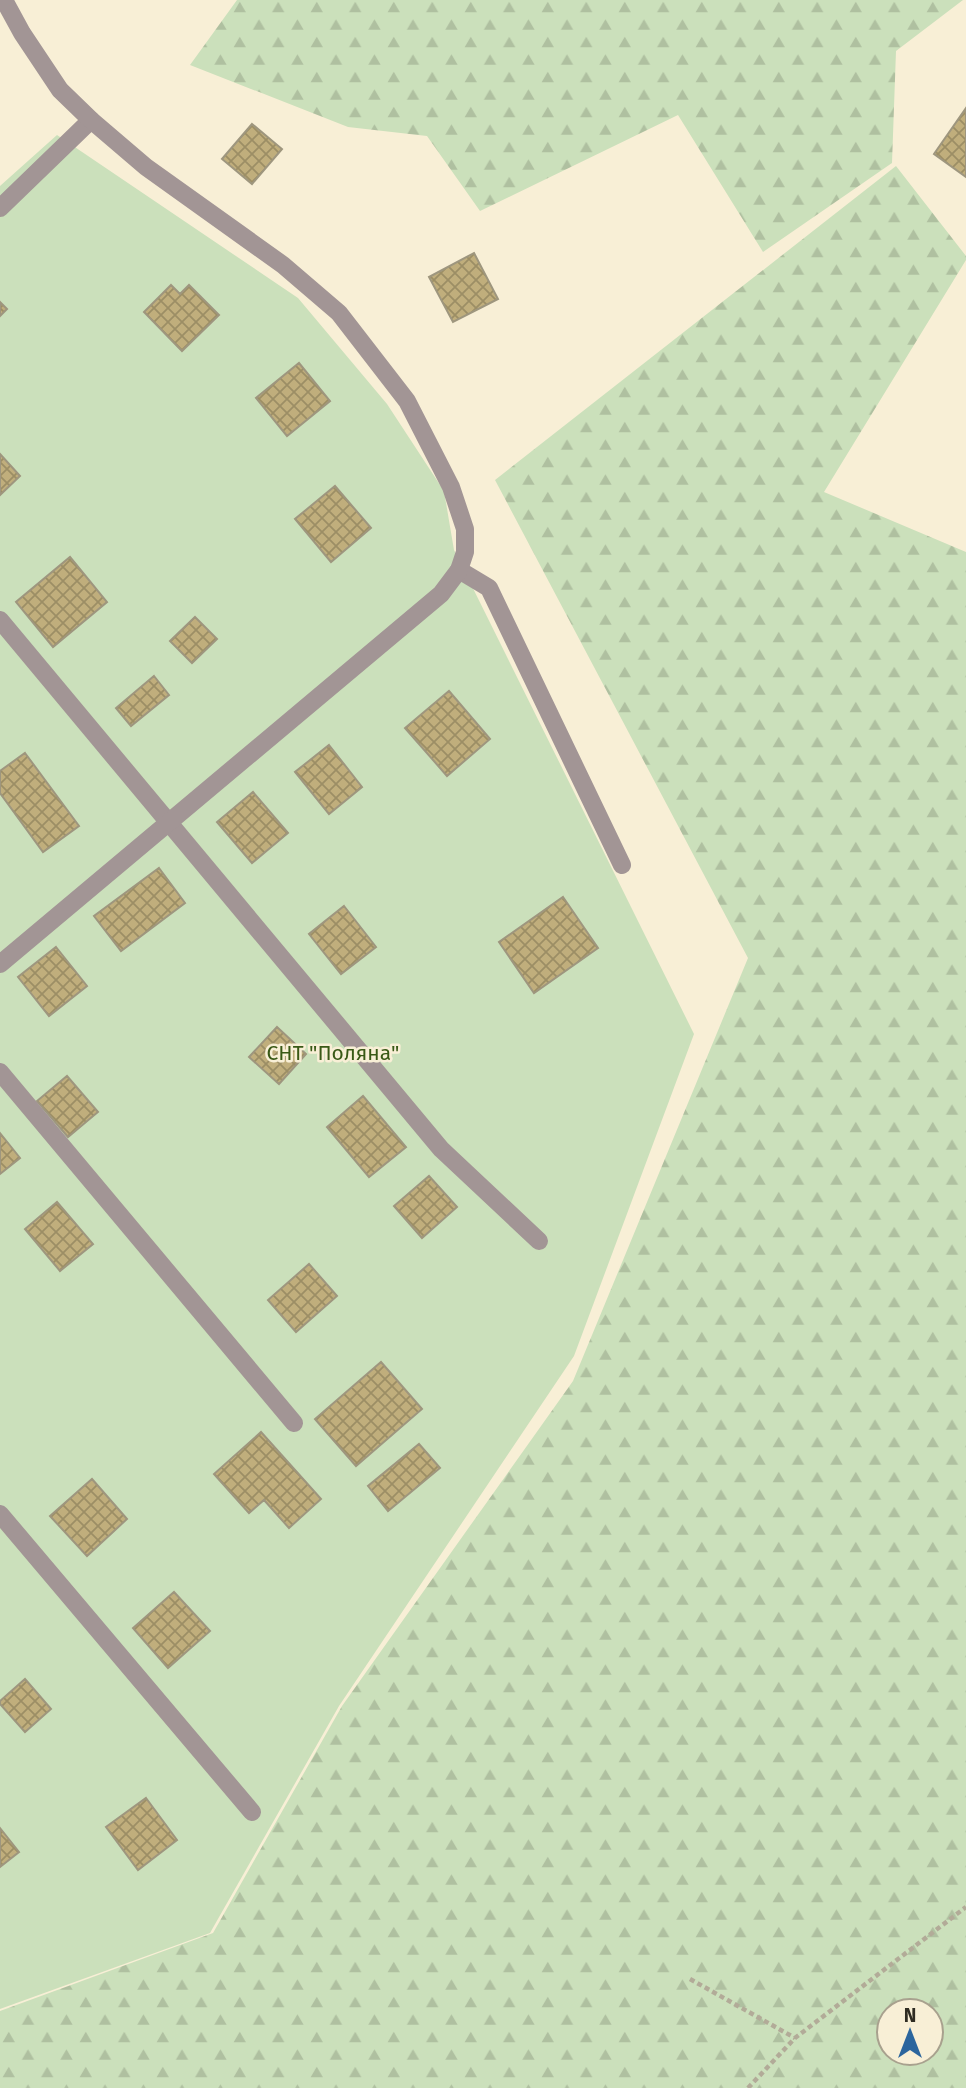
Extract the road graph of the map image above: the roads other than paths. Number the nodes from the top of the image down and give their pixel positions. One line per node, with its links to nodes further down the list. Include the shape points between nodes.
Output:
1 (4, 0): 2 (street, via 60,90)
2 (91, 120): 3 (street); 4 (street, via 339,313 407,401 451,487 465,529)
3 (0, 208)
4 (459, 570): 6 (street, via 441,594); 7 (street, via 489,589)
5 (0, 620): 6 (street)
6 (170, 822): 8 (street); 10 (street, via 441,1149)
7 (622, 864)
8 (0, 964)
9 (0, 1072): 11 (street)
10 (539, 1241)
11 (294, 1423)
12 (0, 1514): 13 (street)
13 (252, 1812)

